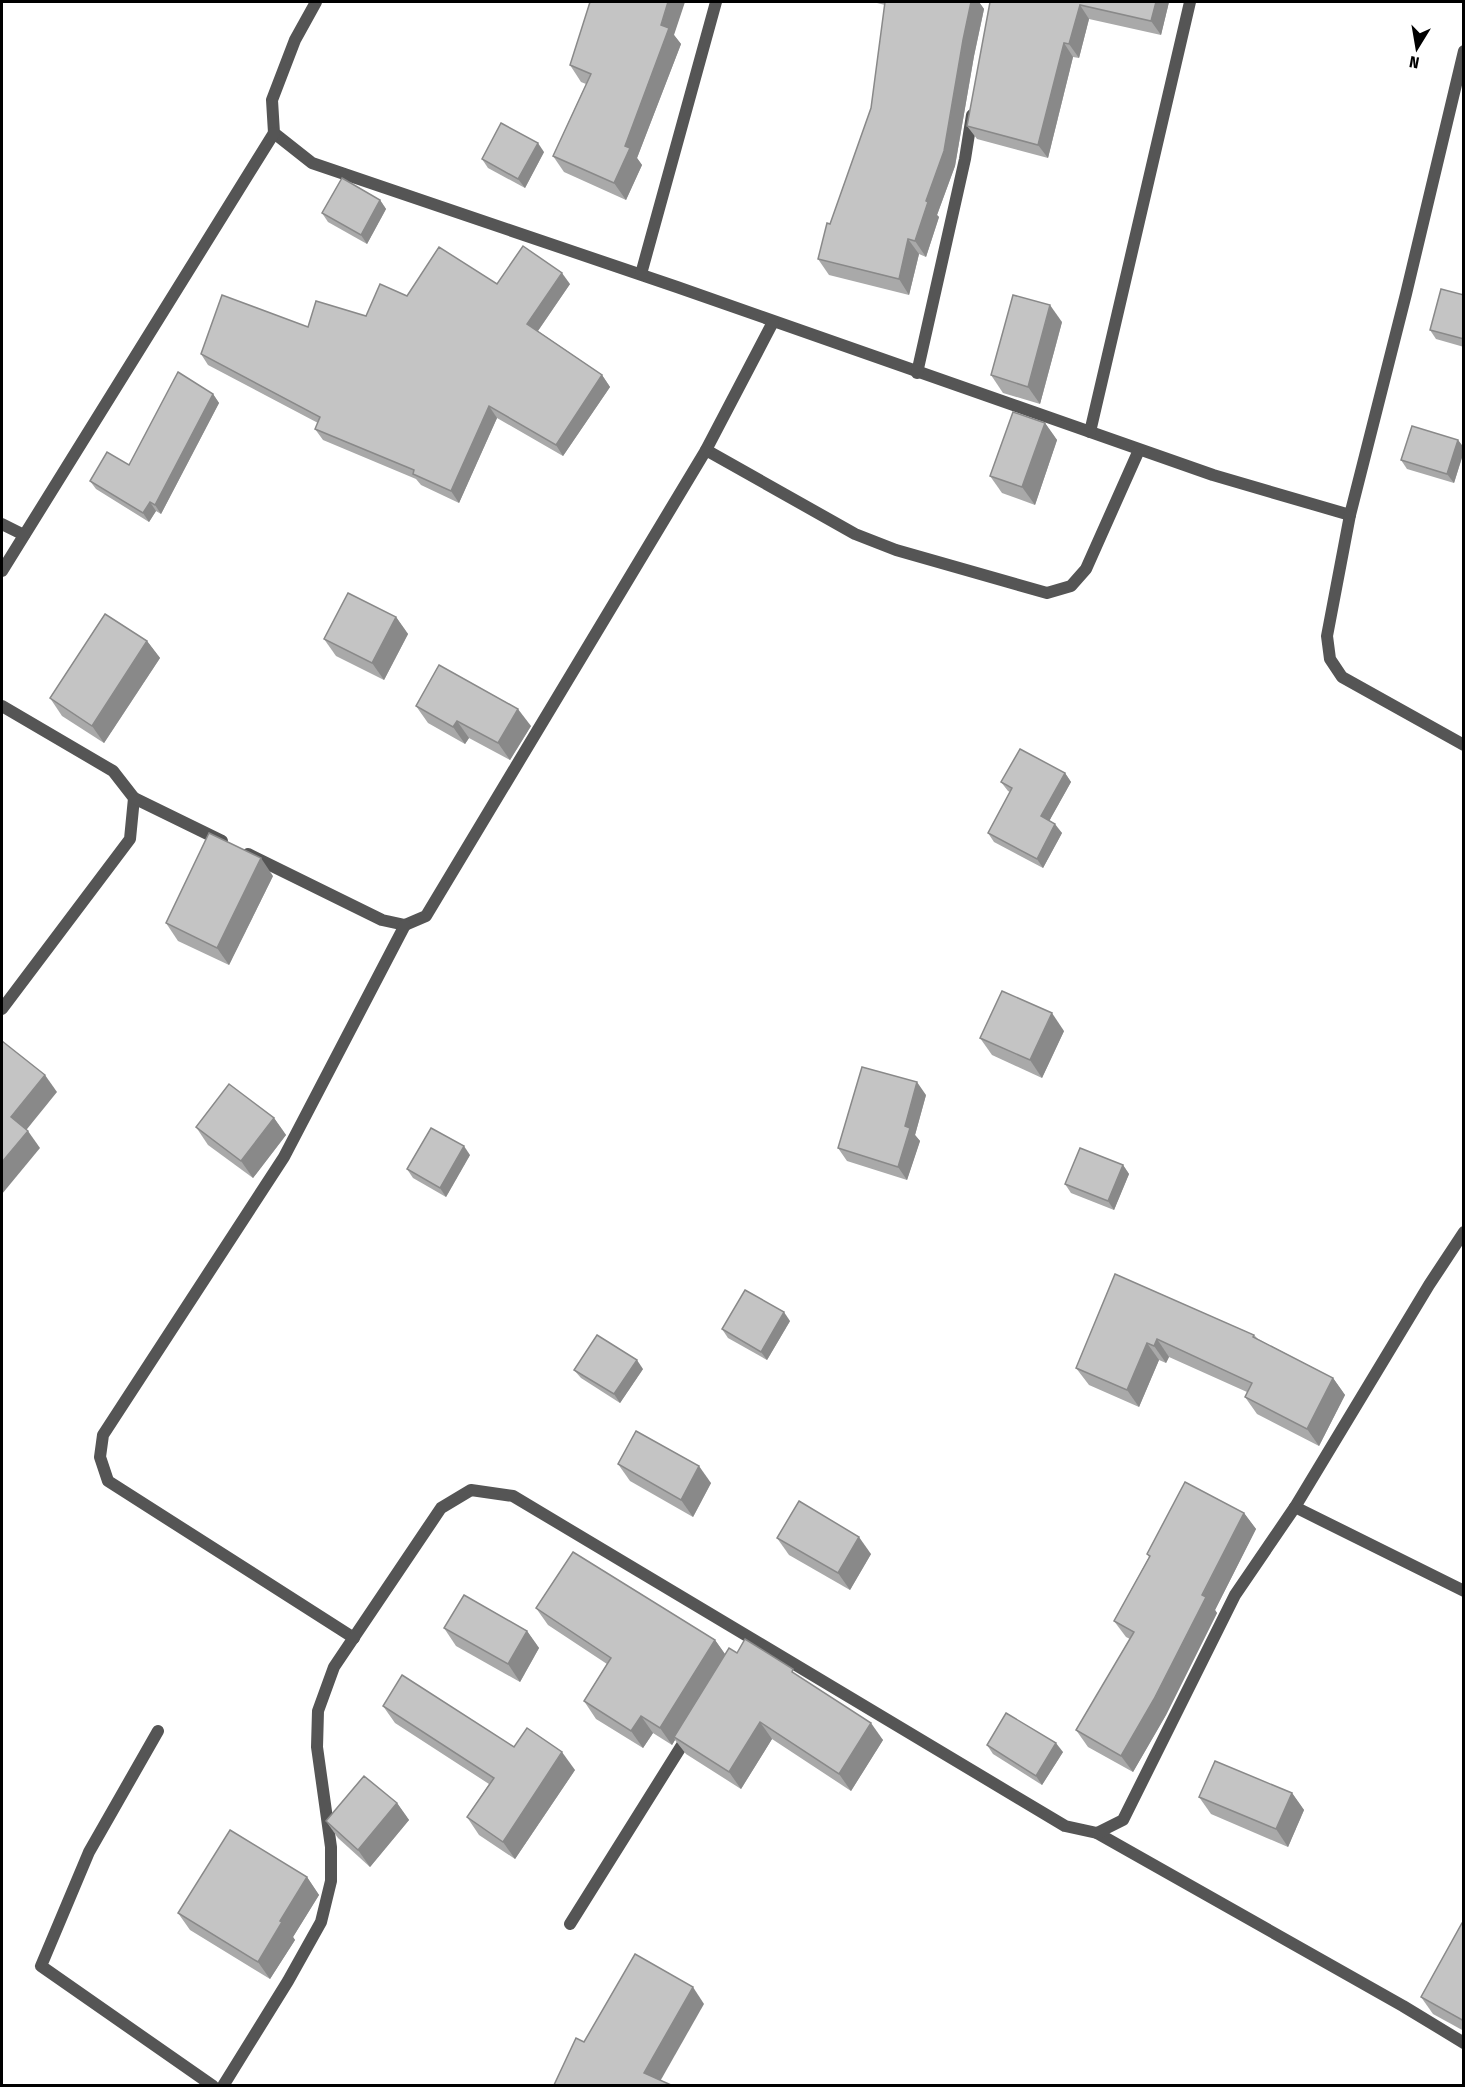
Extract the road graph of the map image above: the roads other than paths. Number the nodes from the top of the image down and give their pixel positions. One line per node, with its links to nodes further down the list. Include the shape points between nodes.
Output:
1 (316, 2): 6 (street, via 295,40 272,99)
2 (716, 2): 7 (street)
3 (1190, 2): 10 (street)
4 (1464, 51): 13 (street)
5 (974, 102): 9 (street)
6 (274, 133): 7 (street, via 312,163); 15 (street)
7 (641, 274): 8 (street)
8 (773, 322): 9 (street); 11 (street)
9 (917, 373): 10 (street)
10 (1090, 432): 12 (street)
11 (706, 450): 12 (street, via 855,534 896,550 1047,593 1071,586 1086,569); 20 (street, via 426,916)
12 (1139, 450): 13 (street)
13 (1350, 515): 18 (street, via 1327,636 1330,659 1342,676)
14 (2, 524): 15 (street)
15 (24, 535): 16 (street)
16 (2, 571)
17 (2, 706): 19 (street, via 113,771)
18 (1464, 746)
19 (134, 798): 20 (street, via 382,920); 21 (street, via 130,839)
20 (405, 925): 25 (street, via 284,1157 103,1435 100,1457 108,1481)
21 (2, 1009)
22 (1464, 1232): 23 (street)
23 (1295, 1507): 24 (street); 28 (street, via 1235,1595 1123,1820)
24 (1464, 1590)
25 (354, 1638): 28 (street, via 441,1508 471,1490 513,1496 746,1642 1065,1826); 32 (street, via 334,1667 318,1711 316,1747 331,1847 331,1881 321,1922)
26 (694, 1726): 29 (street)
27 (158, 1731): 31 (street, via 89,1852 41,1966)
28 (1096, 1833): 30 (street)
29 (570, 1924)
30 (1464, 2043)
31 (213, 2085)
32 (223, 2085)

